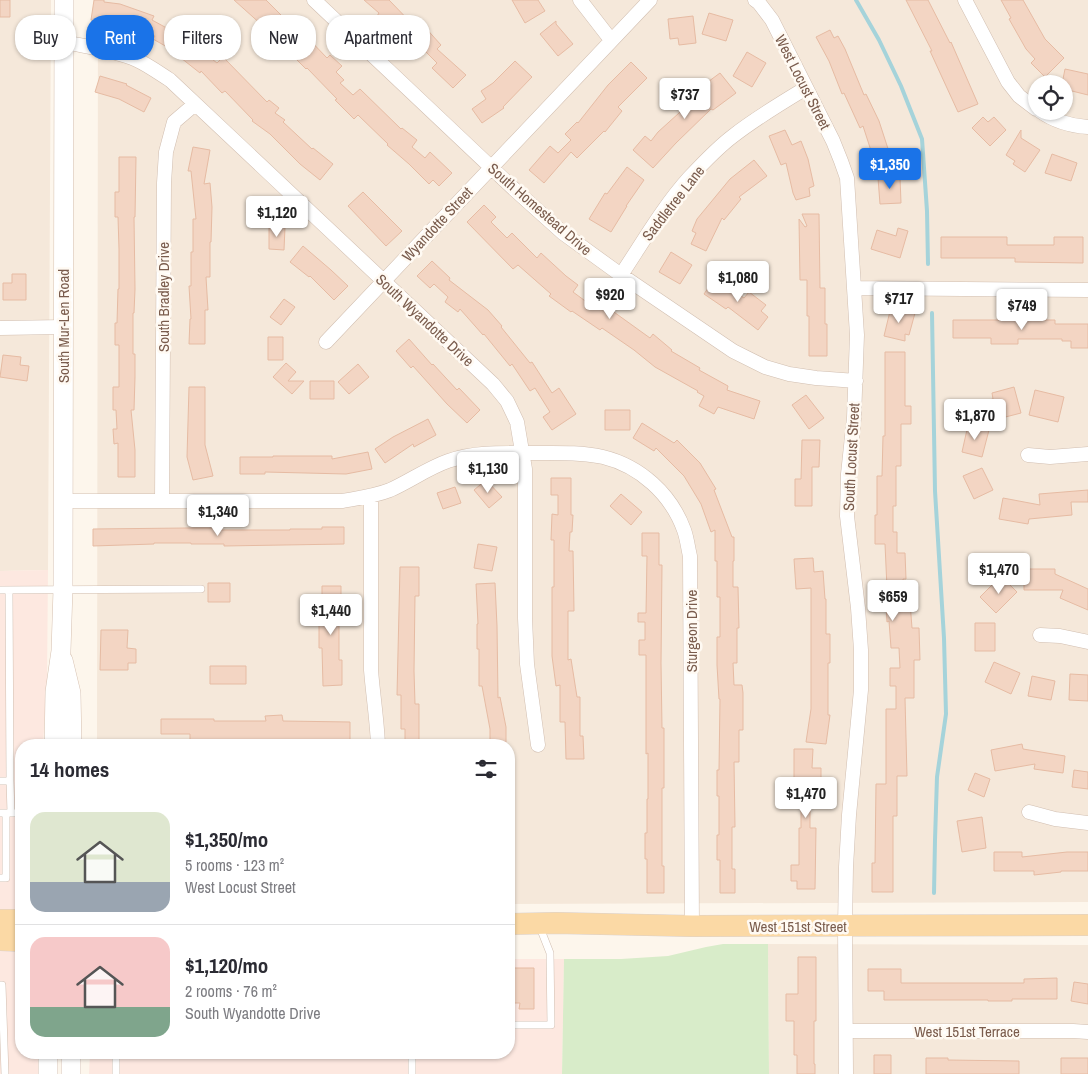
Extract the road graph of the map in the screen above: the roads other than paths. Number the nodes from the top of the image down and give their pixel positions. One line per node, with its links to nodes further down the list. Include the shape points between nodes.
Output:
1 (64, 0): 7 (main road, South Mur-Len Road)
2 (314, 0): 16 (street, South Homestead Drive)
3 (580, 0): 8 (street)
4 (650, 0): 8 (street)
5 (755, 0): 11 (street, West Locust Street, via 772,20)
6 (965, 0): 12 (street, via 1008,82)
7 (64, 15)
8 (611, 40): 16 (street)
9 (76, 45): 13 (street, South Wyandotte Drive, via 137,60 170,80)
10 (64, 60): 21 (main road, South Mur-Len Road)
11 (806, 88): 17 (street, Saddletree Lane, via 732,137 688,179); 19 (street, West Locust Street, via 842,161)
12 (1028, 103)
13 (196, 104): 18 (street, South Wyandotte Drive); 30 (street, South Bradley Drive, via 174,122 166,152)
14 (1056, 120): 15 (street)
15 (1088, 127)
16 (491, 167): 17 (street, South Homestead Drive, via 563,233); 18 (street, Wyandotte Street)
17 (621, 275): 24 (street, South Homestead Drive, via 733,351 765,367 789,374)
18 (384, 281): 23 (street, Wyandotte Street); 25 (street, South Wyandotte Drive, via 507,401 517,422)
19 (854, 288): 20 (street); 24 (street, South Locust Street)
20 (1088, 290)
21 (64, 327): 22 (street); 29 (main road, South Mur-Len Road)
22 (0, 328)
23 (326, 342)
24 (856, 381): 56 (street, South Locust Street, via 848,516 858,608 861,690 848,815)
25 (522, 453): 28 (street, Sturgeon Drive, via 490,453 449,460 390,490); 43 (street, South Wyandotte Drive, via 525,469 527,655); 55 (street, Sturgeon Drive, via 592,455 630,467 660,490 670,502 684,531 691,575)
26 (1088, 454): 27 (street)
27 (1028, 455)
28 (371, 496): 30 (street, Sturgeon Drive, via 320,502); 42 (street, via 371,670)
29 (63, 501): 30 (street, Sturgeon Drive); 31 (main road, South Mur-Len Road)
30 (162, 501)
31 (63, 589): 32 (lane); 34 (lane); 39 (main road, South Mur-Len Road)
32 (201, 589)
33 (0, 590): 34 (lane)
34 (9, 590): 36 (lane)
35 (0, 612): 36 (lane)
36 (9, 612): 45 (lane)
37 (1040, 635): 38 (street)
38 (1088, 642)
39 (62, 652): 40 (main road, South Mur-Len Road, via 55,692); 41 (main road, South Mur-Len Road, via 71,693)
40 (54, 739)
41 (72, 739)
42 (378, 739)
43 (538, 745)
44 (0, 781): 45 (lane)
45 (10, 781): 47 (lane)
46 (1029, 812): 48 (street)
47 (6, 813): 49 (lane, via 6,878)
48 (1088, 823)
49 (0, 878)
50 (0, 920): 51 (main road)
51 (15, 920)
52 (538, 923): 53 (main road, West 151st Street); 55 (main road, West 151st Street); 60 (lane, via 550,953 551,1025)
53 (515, 924)
54 (1088, 925): 56 (main road, West 151st Street)
55 (692, 926): 56 (main road, West 151st Street)
56 (845, 926): 61 (street, South Locust Street)
57 (0, 940): 58 (main road)
58 (15, 941)
59 (0, 985): 66 (lane)
60 (515, 1025)
61 (846, 1031): 62 (street, West 151st Terrace); 70 (street, South Locust Street)
62 (1088, 1032)
63 (71, 1059): 67 (main road)
64 (116, 1059): 68 (lane)
65 (412, 1059): 69 (lane)
66 (5, 1074)
67 (71, 1074)
68 (116, 1074)
69 (412, 1074)
70 (846, 1074)

